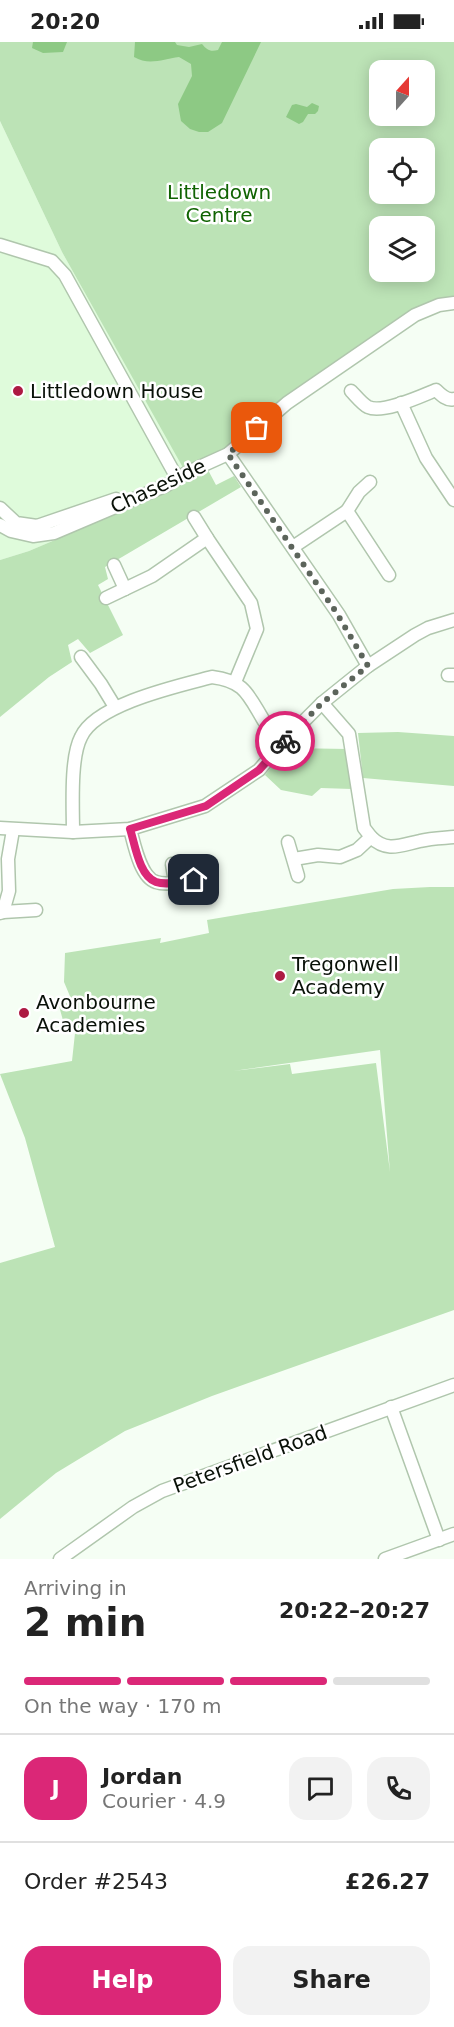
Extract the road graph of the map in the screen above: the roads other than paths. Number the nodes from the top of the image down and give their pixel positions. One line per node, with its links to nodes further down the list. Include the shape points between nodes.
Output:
1 (0, 245): 7 (street, via 52,261 65,275)
2 (454, 303): 6 (street, Chaseside, via 439,305 398,326 287,403)
3 (351, 391): 5 (street, via 366,406 380,408)
4 (454, 399): 5 (street, via 436,390)
5 (401, 403): 9 (street, via 426,458)
6 (228, 454): 7 (street, Chaseside); 15 (street)
7 (177, 478): 10 (street, via 37,526 16,523); 13 (street, Chaseside, via 54,533 33,536)
8 (370, 482): 11 (street)
9 (454, 500)
10 (0, 508)
11 (347, 511): 15 (street); 17 (street)
12 (194, 518): 14 (street)
13 (0, 525)
14 (207, 538): 18 (street, via 152,576); 23 (street, via 251,603 257,629)
15 (293, 548): 22 (street)
16 (114, 565): 18 (street)
17 (389, 575)
18 (125, 589): 19 (street)
19 (106, 598)
20 (454, 620): 22 (street, via 422,632)
21 (81, 657): 25 (street)
22 (368, 666): 24 (street)
23 (235, 682): 25 (street, via 212,677); 26 (street, via 254,700 268,728)
24 (322, 703): 26 (street); 30 (street, via 350,734 364,828)
25 (115, 707): 29 (street, via 94,721 78,744)
26 (283, 742): 28 (street, via 259,770 206,806)
27 (6, 829): 29 (street); 39 (street, via 9,891)
28 (130, 829): 29 (street); 37 (street, via 147,875 164,884)
29 (73, 832)
30 (371, 837): 31 (street, via 394,848); 33 (street, via 357,850 340,857)
31 (454, 837)
32 (288, 842): 33 (street)
33 (294, 859): 35 (street)
34 (172, 864): 37 (street)
35 (298, 876)
36 (194, 880): 37 (street)
37 (175, 882)
38 (36, 910): 39 (street)
39 (2, 912)
40 (454, 1385): 41 (street, Petersfield Road)
41 (391, 1407): 43 (street); 44 (street, Petersfield Road, via 162,1491)
42 (454, 1534): 43 (street)
43 (439, 1540): 45 (street)
44 (60, 1559)
45 (385, 1559)

